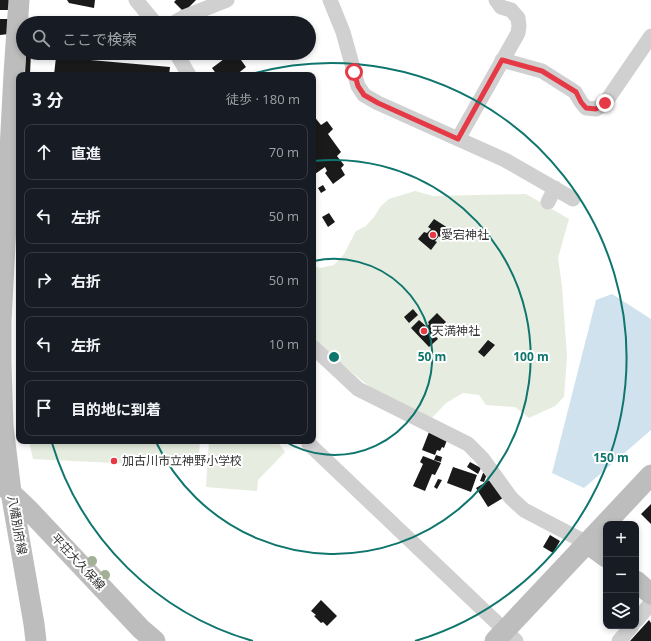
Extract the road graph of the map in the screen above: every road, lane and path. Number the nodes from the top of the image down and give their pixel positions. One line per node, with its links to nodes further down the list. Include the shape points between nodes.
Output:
1 (19, 0): 6 (main road, 八幡別府線)
2 (136, 0): 7 (street)
3 (227, 0): 8 (street)
4 (330, 0): 15 (street, via 343,32 358,86 364,95)
5 (496, 0): 12 (street, via 501,7 511,10 518,18 519,26 518,33)
6 (16, 16)
7 (149, 16)
8 (187, 16)
9 (16, 18): 14 (main road, 八幡別府線)
10 (651, 36): 12 (street, via 605,103 596,109 586,108 576,92 542,71)
11 (180, 60): 13 (street)
12 (502, 60): 15 (street)
13 (187, 72)
14 (7, 74): 19 (main road, 八幡別府線)
15 (458, 139): 16 (street, via 506,160)
16 (555, 188): 17 (street); 18 (street)
17 (574, 199)
18 (548, 202)
19 (2, 272): 23 (main road, 八幡別府線)
20 (316, 350): 24 (street, via 358,389 468,444 482,458 511,498 524,510)
21 (308, 444): 31 (street)
22 (651, 475): 24 (main road)
23 (6, 488): 32 (main road, 八幡別府線); 33 (main road, 平荘大久保線)
24 (587, 543): 25 (main road); 31 (main road)
25 (603, 555)
26 (639, 584): 27 (main road)
27 (651, 594)
28 (651, 603): 29 (street)
29 (639, 617)
30 (630, 629): 34 (street)
31 (506, 637)
32 (36, 641)
33 (155, 641)
34 (620, 641)

